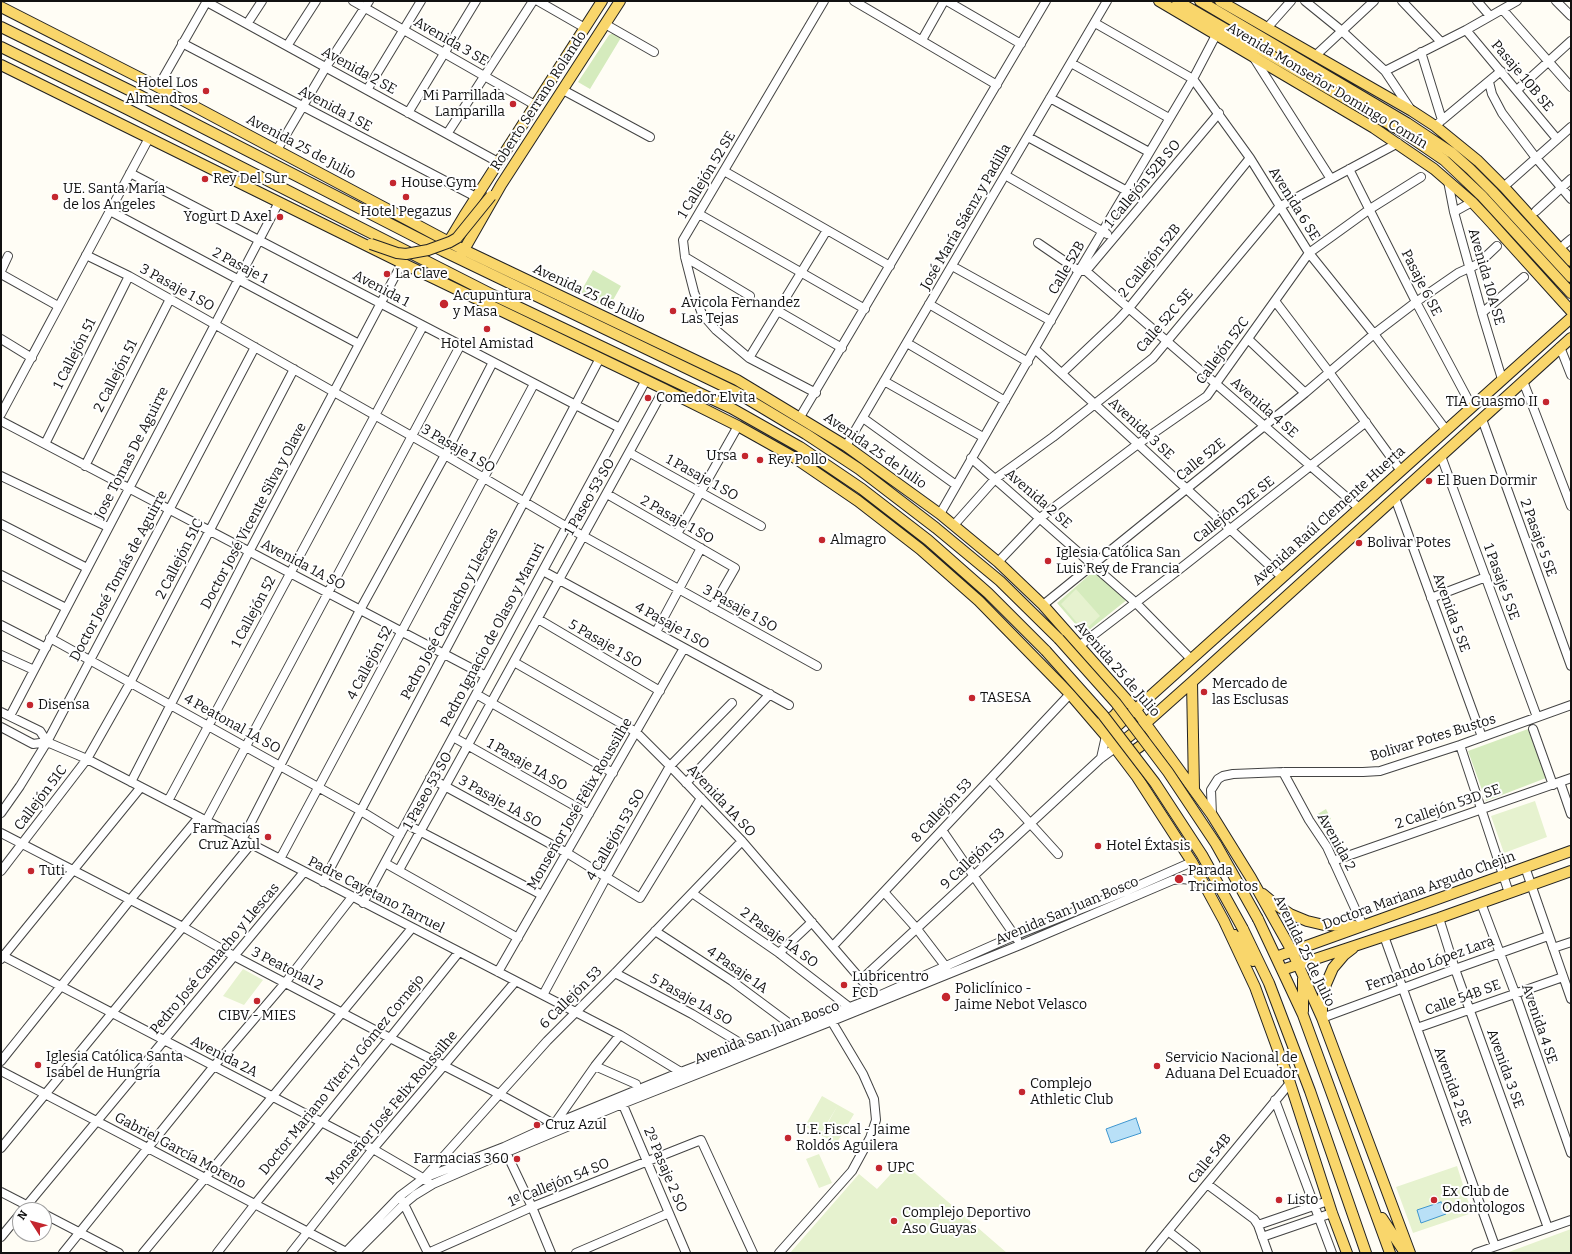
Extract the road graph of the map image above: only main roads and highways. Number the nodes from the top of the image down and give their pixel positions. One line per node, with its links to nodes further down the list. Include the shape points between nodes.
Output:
1 (602, 1): 27 (main road, Roberto Serrano Rolando)
2 (620, 1): 20 (main road, Roberto Serrano Rolando)
3 (1159, 1): 18 (main road, Avenida Monseñor Domingo Comín)
4 (1177, 1): 17 (main road, Avenida Monseñor Domingo Comín)
5 (1200, 1): 15 (main road, Avenida Monseñor Domingo Comín)
6 (1220, 1): 13 (main road, Avenida Monseñor Domingo Comín)
7 (1, 7): 27 (main road, Avenida 25 de Julio, via 158,87)
8 (1, 27): 10 (main road, Avenida 25 de Julio)
9 (1, 47): 12 (main road)
10 (59, 56): 12 (main road, via 59,65); 14 (main road, Avenida 25 de Julio)
11 (1, 65): 23 (main road)
12 (51, 71): 16 (main road)
13 (1374, 90): 15 (main road); 19 (main road, Avenida Monseñor Domingo Comín, via 1439,123)
14 (133, 92): 16 (main road, via 125,98); 28 (main road, Avenida 25 de Julio)
15 (1368, 100): 21 (main road, Avenida Monseñor Domingo Comín, via 1408,123)
16 (125, 108): 22 (main road)
17 (1366, 111): 18 (main road); 24 (main road, Avenida Monseñor Domingo Comín, via 1444,160)
18 (1361, 121): 25 (main road, Avenida Monseñor Domingo Comín, via 1434,169)
19 (1478, 161): 21 (main road); 30 (main road, Avenida Monseñor Domingo Comín)
20 (514, 165): 26 (main road, bridge, via 457,238 450,242 406,254); 29 (main road, Roberto Serrano Rolando)
21 (1470, 168): 31 (main road, Avenida Monseñor Domingo Comín)
22 (256, 174): 23 (main road); 59 (main road, bridge, via 493,295 731,408 800,448 862,489 928,540 988,593 1046,651 1103,715 1155,783 1202,855 1243,929)
23 (250, 188): 26 (main road)
24 (1496, 212): 25 (main road); 32 (main road, Avenida Monseñor Domingo Comín)
25 (1488, 218): 33 (main road, Avenida Monseñor Domingo Comín)
26 (347, 236): 41 (main road, via 646,380 795,458 920,550 979,601 1070,694)
27 (448, 242): 28 (main road, Roberto Serrano Rolando); 29 (main road, Avenida 25 de Julio)
28 (443, 252): 29 (main road, Avenida 25 de Julio)
29 (461, 254): 36 (main road, Avenida 25 de Julio, via 736,392); 37 (main road, Avenida 25 de Julio, via 737,380 846,446)
30 (1571, 261)
31 (1571, 277)
32 (1571, 293)
33 (1571, 311)
34 (1571, 318): 40 (main road, Avenida Raúl Clemente Huerta)
35 (1571, 338): 38 (main road)
36 (859, 468): 37 (main road); 55 (main road, Avenida 25 de Julio, bridge, via 1000,581 1059,639 1116,704 1168,772 1216,844)
37 (894, 480): 39 (main road, Avenida 25 de Julio, via 998,562 1043,605)
38 (1192, 682): 42 (main road); 47 (main road)
39 (1126, 698): 40 (main road, Avenida 25 de Julio); 41 (main road, via 1114,716 1102,723)
40 (1135, 709): 42 (main road, Avenida 25 de Julio); 43 (main road, Avenida Raúl Clemente Huerta)
41 (1094, 723): 43 (main road)
42 (1146, 723): 44 (main road, Avenida 25 de Julio); 45 (main road)
43 (1106, 736): 45 (main road)
44 (1158, 740): 46 (main road, via 1138,748); 47 (main road, Avenida 25 de Julio)
45 (1115, 748): 46 (main road)
46 (1127, 764): 51 (main road, via 1192,862)
47 (1194, 789): 50 (main road, Avenida 25 de Julio)
48 (1571, 851): 52 (main road, Doctora Mariana Argudo Chejin)
49 (1571, 871): 53 (main road, Doctora Mariana Argudo Chejin)
50 (1251, 878): 52 (main road, via 1275,904 1306,921 1324,925); 54 (main road, Avenida 25 de Julio)
51 (1224, 921): 59 (main road); 63 (main road, via 1255,987)
52 (1363, 926): 54 (main road, Doctora Mariana Argudo Chejin)
53 (1358, 944): 56 (main road, Doctora Mariana Argudo Chejin); 61 (main road, via 1344,955 1328,979 1322,1000)
54 (1292, 951): 55 (main road, Doctora Mariana Argudo Chejin); 56 (main road, Avenida 25 de Julio)
55 (1276, 957): 57 (main road, Avenida 25 de Julio)
56 (1298, 964): 57 (main road, Doctora Mariana Argudo Chejin); 58 (main road, Avenida 25 de Julio)
57 (1282, 970): 60 (main road, Avenida 25 de Julio)
58 (1303, 975): 60 (main road); 61 (main road, Avenida 25 de Julio)
59 (1269, 983): 66 (main road, via 1310,1091)
60 (1303, 1015): 62 (main road, Avenida 25 de Julio)
61 (1322, 1018): 69 (main road, Avenida 25 de Julio)
62 (1373, 1202): 67 (main road, Avenida 25 de Julio); 68 (main road)
63 (1338, 1229): 64 (main road); 65 (main road)
64 (1347, 1253)
65 (1355, 1253)
66 (1366, 1253)
67 (1390, 1253)
68 (1405, 1253)
69 (1410, 1253)

